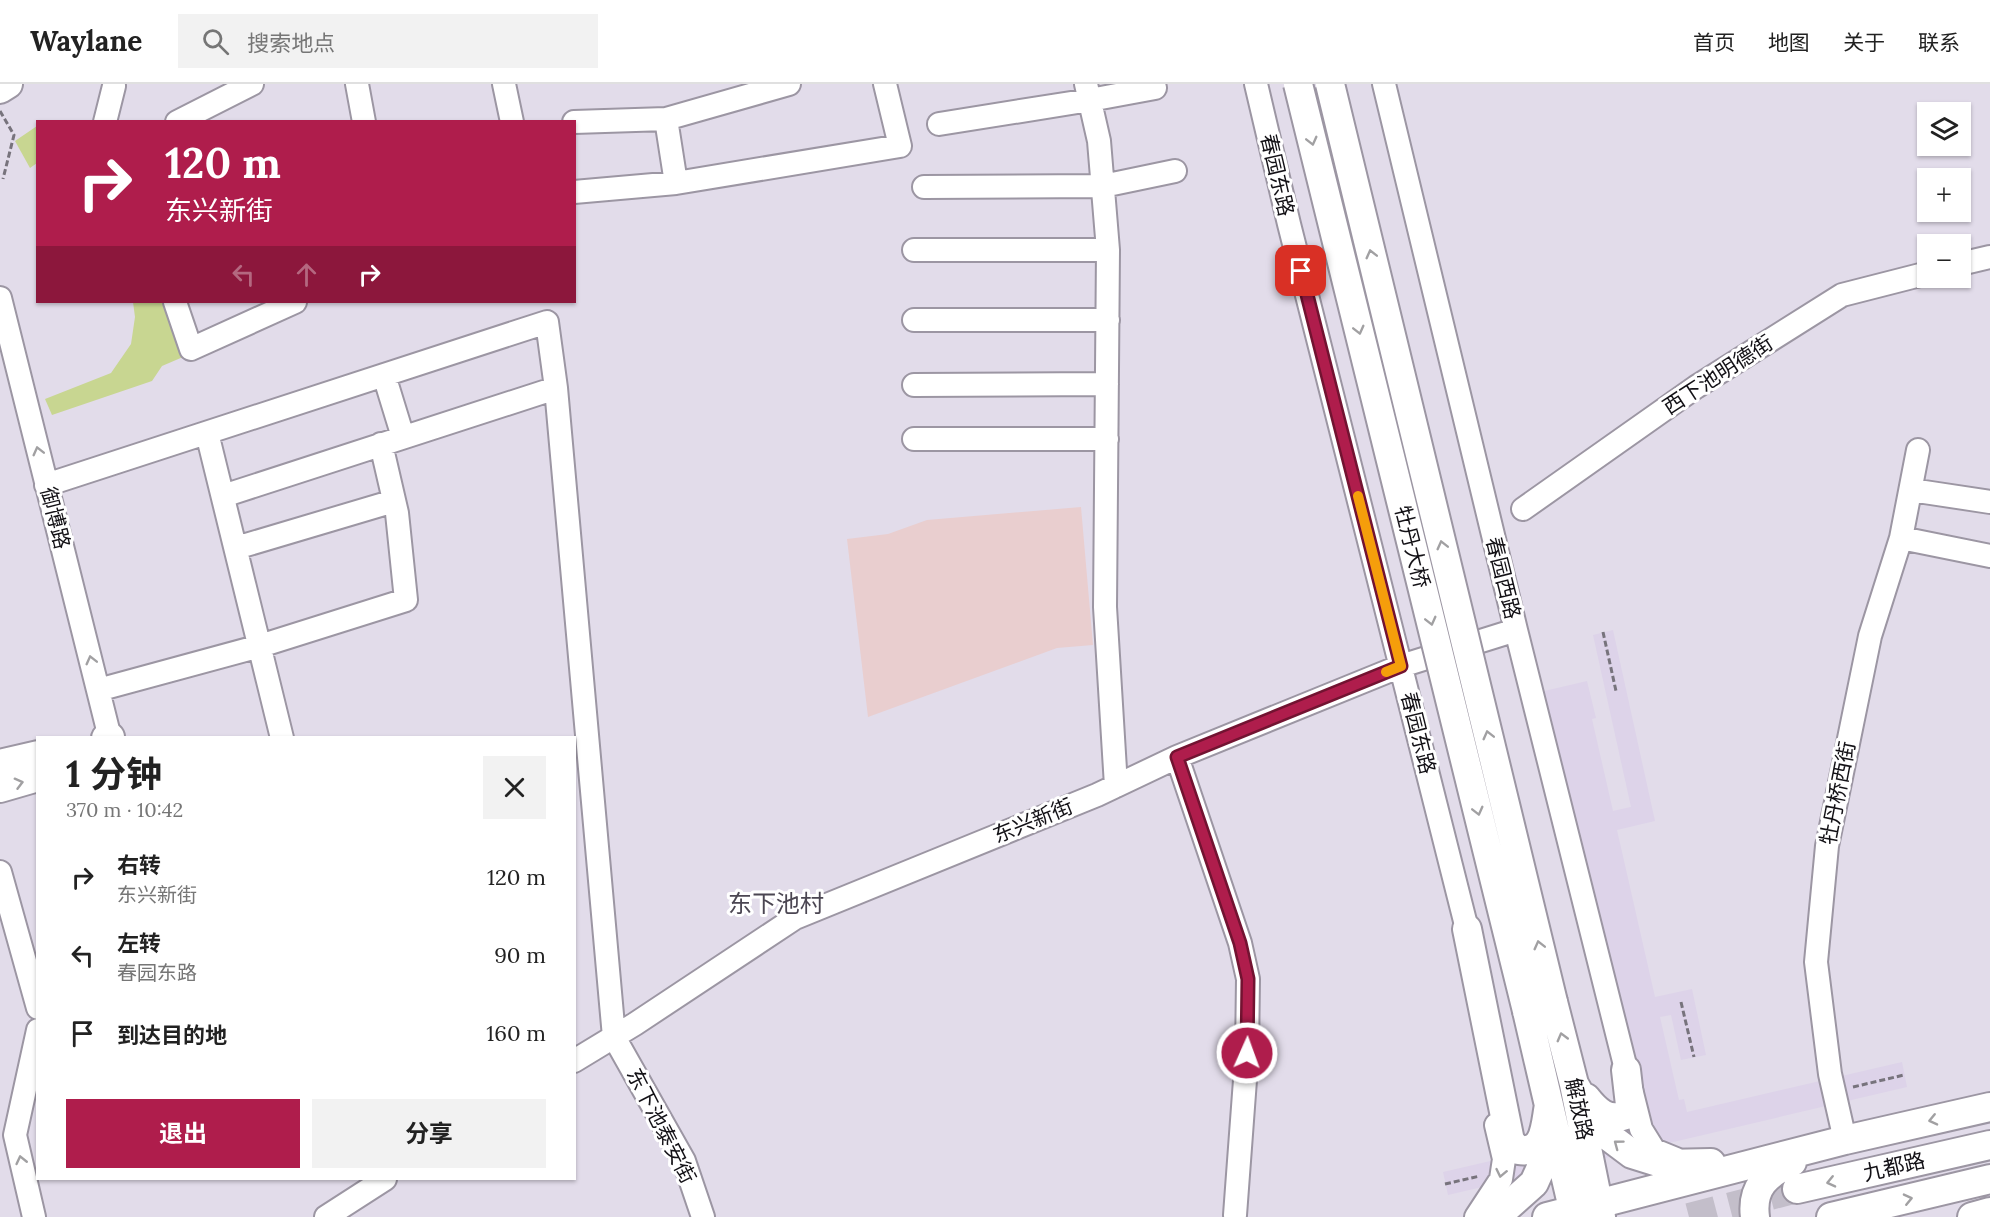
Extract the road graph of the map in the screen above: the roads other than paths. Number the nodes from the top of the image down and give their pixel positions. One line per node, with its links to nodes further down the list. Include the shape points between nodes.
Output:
1 (8, 84): 13 (main road)
2 (252, 84): 17 (street)
3 (357, 84): 18 (street)
4 (504, 84): 19 (street)
5 (789, 84): 15 (street)
6 (885, 84): 23 (street, via 900,146)
7 (1256, 84): 58 (street, 春园东路)
8 (1298, 84): 71 (main road, 牡丹大桥, one-way to 71, bridge)
9 (1330, 84): 71 (main road, 牡丹大桥, one-way to 9, bridge)
10 (1384, 84): 56 (street, 春园西路)
11 (114, 86): 16 (street)
12 (1155, 88): 14 (street)
13 (0, 89)
14 (1088, 92): 21 (street); 24 (street, via 1099,141)
15 (666, 119): 20 (street); 23 (street)
16 (106, 120)
17 (181, 120)
18 (364, 120)
19 (512, 120)
20 (576, 122)
21 (939, 124)
22 (1175, 171): 24 (street)
23 (676, 183): 26 (street)
24 (1103, 186): 25 (street); 28 (street)
25 (924, 187)
26 (576, 192)
27 (914, 250): 28 (street)
28 (1108, 250): 36 (street)
29 (1990, 257): 30 (street)
30 (1971, 261)
31 (1917, 276): 52 (street, 西下池明德街, via 1842,295 1696,387)
32 (0, 298): 47 (street, 御博路, one-way to 32)
33 (175, 303): 34 (street, via 191,349)
34 (293, 303)
35 (914, 320): 36 (street)
36 (1108, 320): 38 (street)
37 (384, 375): 40 (street, via 547,322); 41 (street); 42 (street)
38 (1107, 384): 39 (street); 44 (street)
39 (914, 385)
40 (556, 388): 42 (street); 72 (street)
41 (207, 433): 47 (street); 49 (street)
42 (403, 437): 45 (street)
43 (914, 439): 44 (street)
44 (1107, 439): 66 (street, via 1105,607)
45 (381, 444): 49 (street); 50 (street)
46 (1918, 450): 48 (street, 牡丹桥西街)
47 (46, 485): 59 (street, 御博路, one-way to 47)
48 (1911, 490): 51 (street); 53 (street, 牡丹桥西街)
49 (223, 496): 54 (street)
50 (394, 501): 54 (street); 57 (street, via 406,600)
51 (1990, 502)
52 (1523, 509)
53 (1901, 538): 55 (street); 79 (street, 牡丹桥西街, via 1870,636 1827,846 1815,962 1830,1074)
54 (236, 549): 57 (street)
55 (1990, 556)
56 (1516, 630): 58 (street, 东兴新街); 75 (street, 春园西路)
57 (260, 646): 59 (street); 61 (street)
58 (1401, 666): 63 (street, 东兴新街); 69 (street, 春园东路)
59 (98, 690): 60 (street, 御博路)
60 (109, 736)
61 (282, 736)
62 (36, 755): 64 (main road)
63 (1177, 757): 66 (street, 东兴新街); 88 (street, via 1240,943 1248,979 1247,1053)
64 (0, 764)
65 (36, 778): 67 (main road, one-way to 65)
66 (1116, 786): 72 (street, 东兴新街, via 795,918)
67 (0, 788)
68 (0, 872): 70 (street)
69 (1467, 929): 77 (main road, via 1510,1141 1518,1150 1536,1148 1542,1140); 92 (street, 春园东路, one-way to 92, via 1480,1053 1504,1159 1501,1179)
70 (36, 1001)
71 (1540, 1006): 76 (main road, 解放路, one-way to 71); 77 (main road, 解放路)
72 (614, 1037): 74 (street, 东兴新街); 91 (street, 东下池泰安街, via 684,1161)
73 (36, 1039): 89 (street, one-way to 73, via 15,1135)
74 (576, 1060)
75 (1626, 1070): 76 (main road, via 1630,1105 1626,1115 1617,1118 1593,1108); 82 (street, 春园西路, via 1641,1129 1654,1150)
76 (1574, 1084): 82 (main road, one-way to 76, via 1664,1164 1632,1155 1600,1130); 87 (main road, 解放路)
77 (1549, 1105): 87 (main road, 解放路); 93 (main road, via 1548,1152 1534,1183)
78 (1990, 1107): 79 (main road, one-way to 79)
79 (1845, 1140): 81 (main road)
80 (1990, 1145): 85 (main road, 九都路, one-way to 85)
81 (1817, 1148): 82 (main road); 87 (main road); 94 (main road, via 1766,1177 1757,1188)
82 (1698, 1165)
83 (1990, 1179): 95 (main road, 九都路, one-way to 83)
84 (383, 1180): 90 (street)
85 (1797, 1189)
86 (1990, 1212): 96 (main road)
87 (1579, 1213)
88 (1235, 1215)
89 (34, 1217)
90 (326, 1217)
91 (703, 1217)
92 (1476, 1217)
93 (1496, 1217)
94 (1755, 1217)
95 (1831, 1217)
96 (1972, 1217)

